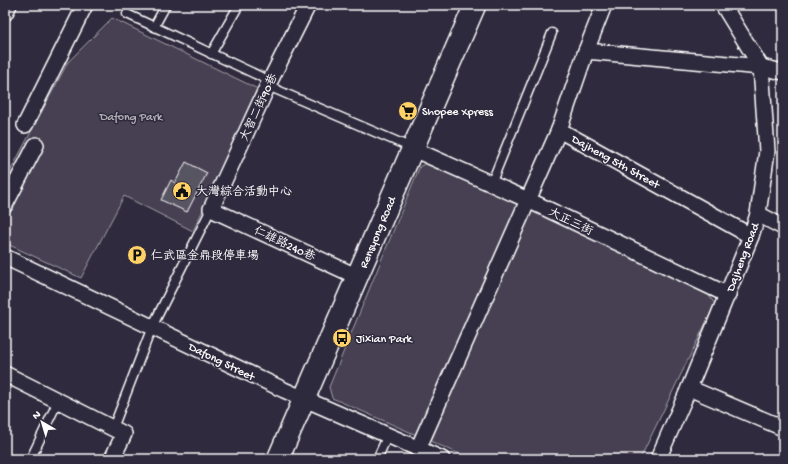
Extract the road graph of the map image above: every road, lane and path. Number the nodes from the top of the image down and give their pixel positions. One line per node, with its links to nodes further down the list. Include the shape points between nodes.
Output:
1 (9, 5): 9 (street)
2 (85, 5): 18 (street)
3 (166, 5): 11 (lane)
4 (239, 5): 14 (lane)
5 (308, 5): 17 (street, 大智二街90巷)
6 (475, 5): 21 (street, Rensyong Road)
7 (604, 5): 13 (street, Dajheng 5th Street)
8 (723, 5): 15 (street, Dajheng Road)
9 (5, 13)
10 (127, 14): 11 (lane)
11 (154, 27): 14 (lane)
12 (552, 33): 22 (lane)
13 (586, 51): 15 (street); 19 (street, Dajheng 5th Street)
14 (211, 54): 17 (lane)
15 (761, 68): 16 (street); 26 (street, Dajheng Road, via 767,151)
16 (783, 72)
17 (269, 84): 21 (lane); 25 (street, 大智二街90巷)
18 (25, 125)
19 (559, 130): 23 (street); 28 (street, Dajheng 5th Street)
20 (36, 145): 24 (street)
21 (413, 149): 22 (street, 大正三街); 30 (street, Rensyong Road)
22 (491, 184): 23 (street, 大正三街)
23 (528, 200): 31 (street, 大正三街); 40 (street)
24 (5, 205)
25 (211, 210): 30 (street, 仁雄路240巷); 32 (lane)
26 (758, 214): 27 (street); 28 (street, Dajheng Road)
27 (783, 227)
28 (751, 236): 31 (street, Dajheng Road)
29 (5, 257): 32 (street, Dafong Street)
30 (358, 276): 35 (street, Rensyong Road)
31 (728, 295): 34 (street, Dajheng Road)
32 (152, 327): 35 (street, Dafong Street); 37 (lane)
33 (6, 378): 36 (street)
34 (689, 388): 38 (street); 46 (street, Dajheng Road)
35 (304, 399): 39 (street, Dafong Street); 43 (street, Rensyong Road)
36 (58, 401): 37 (street); 41 (lane)
37 (113, 428): 42 (street, via 124,434)
38 (783, 428)
39 (388, 435): 40 (street, Dafong Street); 44 (lane)
40 (418, 448): 45 (street, Dafong Street)
41 (32, 456)
42 (112, 459)
43 (278, 459)
44 (377, 459)
45 (442, 459)
46 (658, 459)

